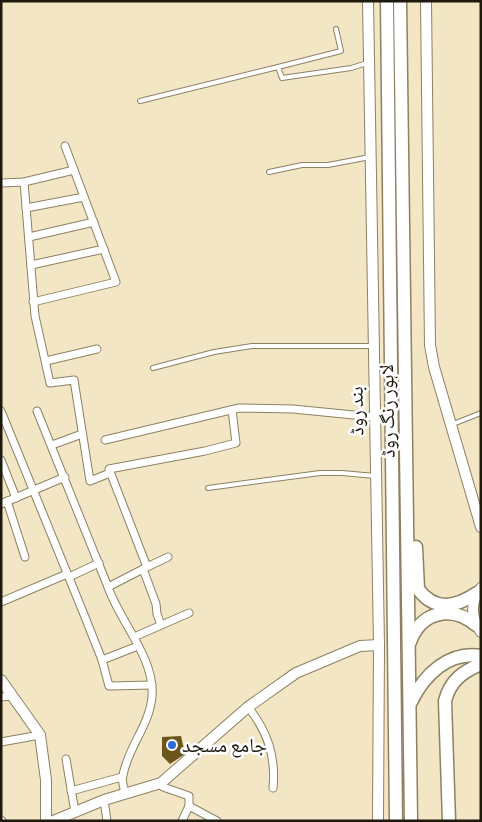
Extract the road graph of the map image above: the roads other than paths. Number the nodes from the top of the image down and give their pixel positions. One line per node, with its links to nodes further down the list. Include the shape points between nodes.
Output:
1 (368, 1): 6 (main road, بند روڈ)
2 (387, 1): 68 (highway, لاہور رنگ روڈ)
3 (400, 1): 26 (highway, لاہور رنگ روڈ)
4 (426, 1): 32 (main road, via 430,345)
5 (336, 29): 7 (lane, via 341,51)
6 (369, 63): 7 (lane, via 282,78); 10 (main road, بند روڈ)
7 (278, 67): 8 (lane)
8 (140, 100)
9 (65, 146): 11 (street)
10 (370, 157): 12 (lane); 22 (main road, بند روڈ)
11 (74, 170): 13 (street); 15 (street)
12 (269, 172)
13 (24, 182): 14 (street); 16 (street)
14 (1, 183)
15 (84, 197): 16 (street); 17 (street)
16 (26, 208): 18 (street)
17 (94, 222): 18 (street); 19 (street)
18 (29, 237): 20 (street)
19 (104, 250): 20 (street); 21 (street, via 116,282)
20 (30, 264): 21 (street)
21 (34, 302): 24 (street, via 40,345)
22 (373, 346): 25 (lane, via 252,346); 31 (main road, بند روڈ)
23 (97, 349): 24 (street)
24 (46, 361): 33 (street, via 50,383 74,380)
25 (153, 368)
26 (406, 375): 51 (highway, via 413,425 418,589 430,602 446,605 462,602); 59 (highway, لاہور رنگ روڈ)
27 (232, 410): 31 (street, via 293,409); 34 (street); 37 (street, via 236,443 109,469)
28 (1, 411): 41 (street)
29 (37, 411): 35 (street)
30 (481, 413): 32 (lane)
31 (374, 417): 38 (main road, بند روڈ)
32 (450, 425): 44 (main road)
33 (82, 434): 35 (street); 37 (street, via 90,480)
34 (105, 440)
35 (52, 445): 39 (street)
36 (1, 460): 42 (street)
37 (110, 473): 48 (street)
38 (375, 476): 40 (lane, via 320,473); 57 (main road, بند روڈ)
39 (65, 477): 41 (street); 47 (street)
40 (208, 488)
41 (33, 490): 42 (street); 49 (street)
42 (16, 498): 43 (street)
43 (4, 503): 45 (street)
44 (481, 527)
45 (25, 556)
46 (168, 557): 48 (street)
47 (99, 563): 49 (street); 50 (street)
48 (145, 568): 50 (street); 54 (street)
49 (68, 575): 52 (street); 61 (street)
50 (108, 587): 56 (street)
51 (480, 589): 55 (main road, via 472,609)
52 (1, 602)
53 (189, 613): 54 (street)
54 (161, 625): 56 (street)
55 (478, 629): 59 (highway, via 459,615 439,614 421,624)
56 (134, 637): 58 (street)
57 (378, 645): 67 (main road, via 360,646 296,672); 85 (main road, بند روڈ)
58 (138, 646): 61 (street); 64 (street)
59 (409, 648): 66 (highway, لاہور رنگ روڈ)
60 (481, 656): 66 (highway, via 461,657 437,667 420,686)
61 (102, 660): 64 (street, via 110,686)
62 (481, 664): 89 (highway, via 458,676 445,701)
63 (1, 680): 65 (main road)
64 (152, 685): 72 (street, via 148,712)
65 (6, 696): 69 (main road)
66 (410, 704): 88 (highway, لاہور رنگ روڈ)
67 (248, 708): 73 (main road); 74 (street, via 265,731 270,745 274,759)
68 (395, 709): 86 (highway, via 388,748); 87 (highway, لاہور رنگ روڈ)
69 (40, 735): 70 (street); 80 (main road, via 46,780)
70 (1, 742)
71 (66, 759): 75 (street)
72 (122, 777): 75 (street); 76 (street)
73 (161, 783): 76 (main road); 78 (street, via 162,787 189,796)
74 (273, 788)
75 (71, 791): 79 (street)
76 (125, 794): 77 (main road)
77 (104, 800): 79 (main road); 82 (street)
78 (189, 806): 83 (street); 84 (street)
79 (75, 812): 81 (main road)
80 (46, 821)
81 (53, 821)
82 (107, 821)
83 (182, 821)
84 (218, 821)
85 (378, 821)
86 (387, 821)
87 (396, 821)
88 (411, 821)
89 (449, 821)

